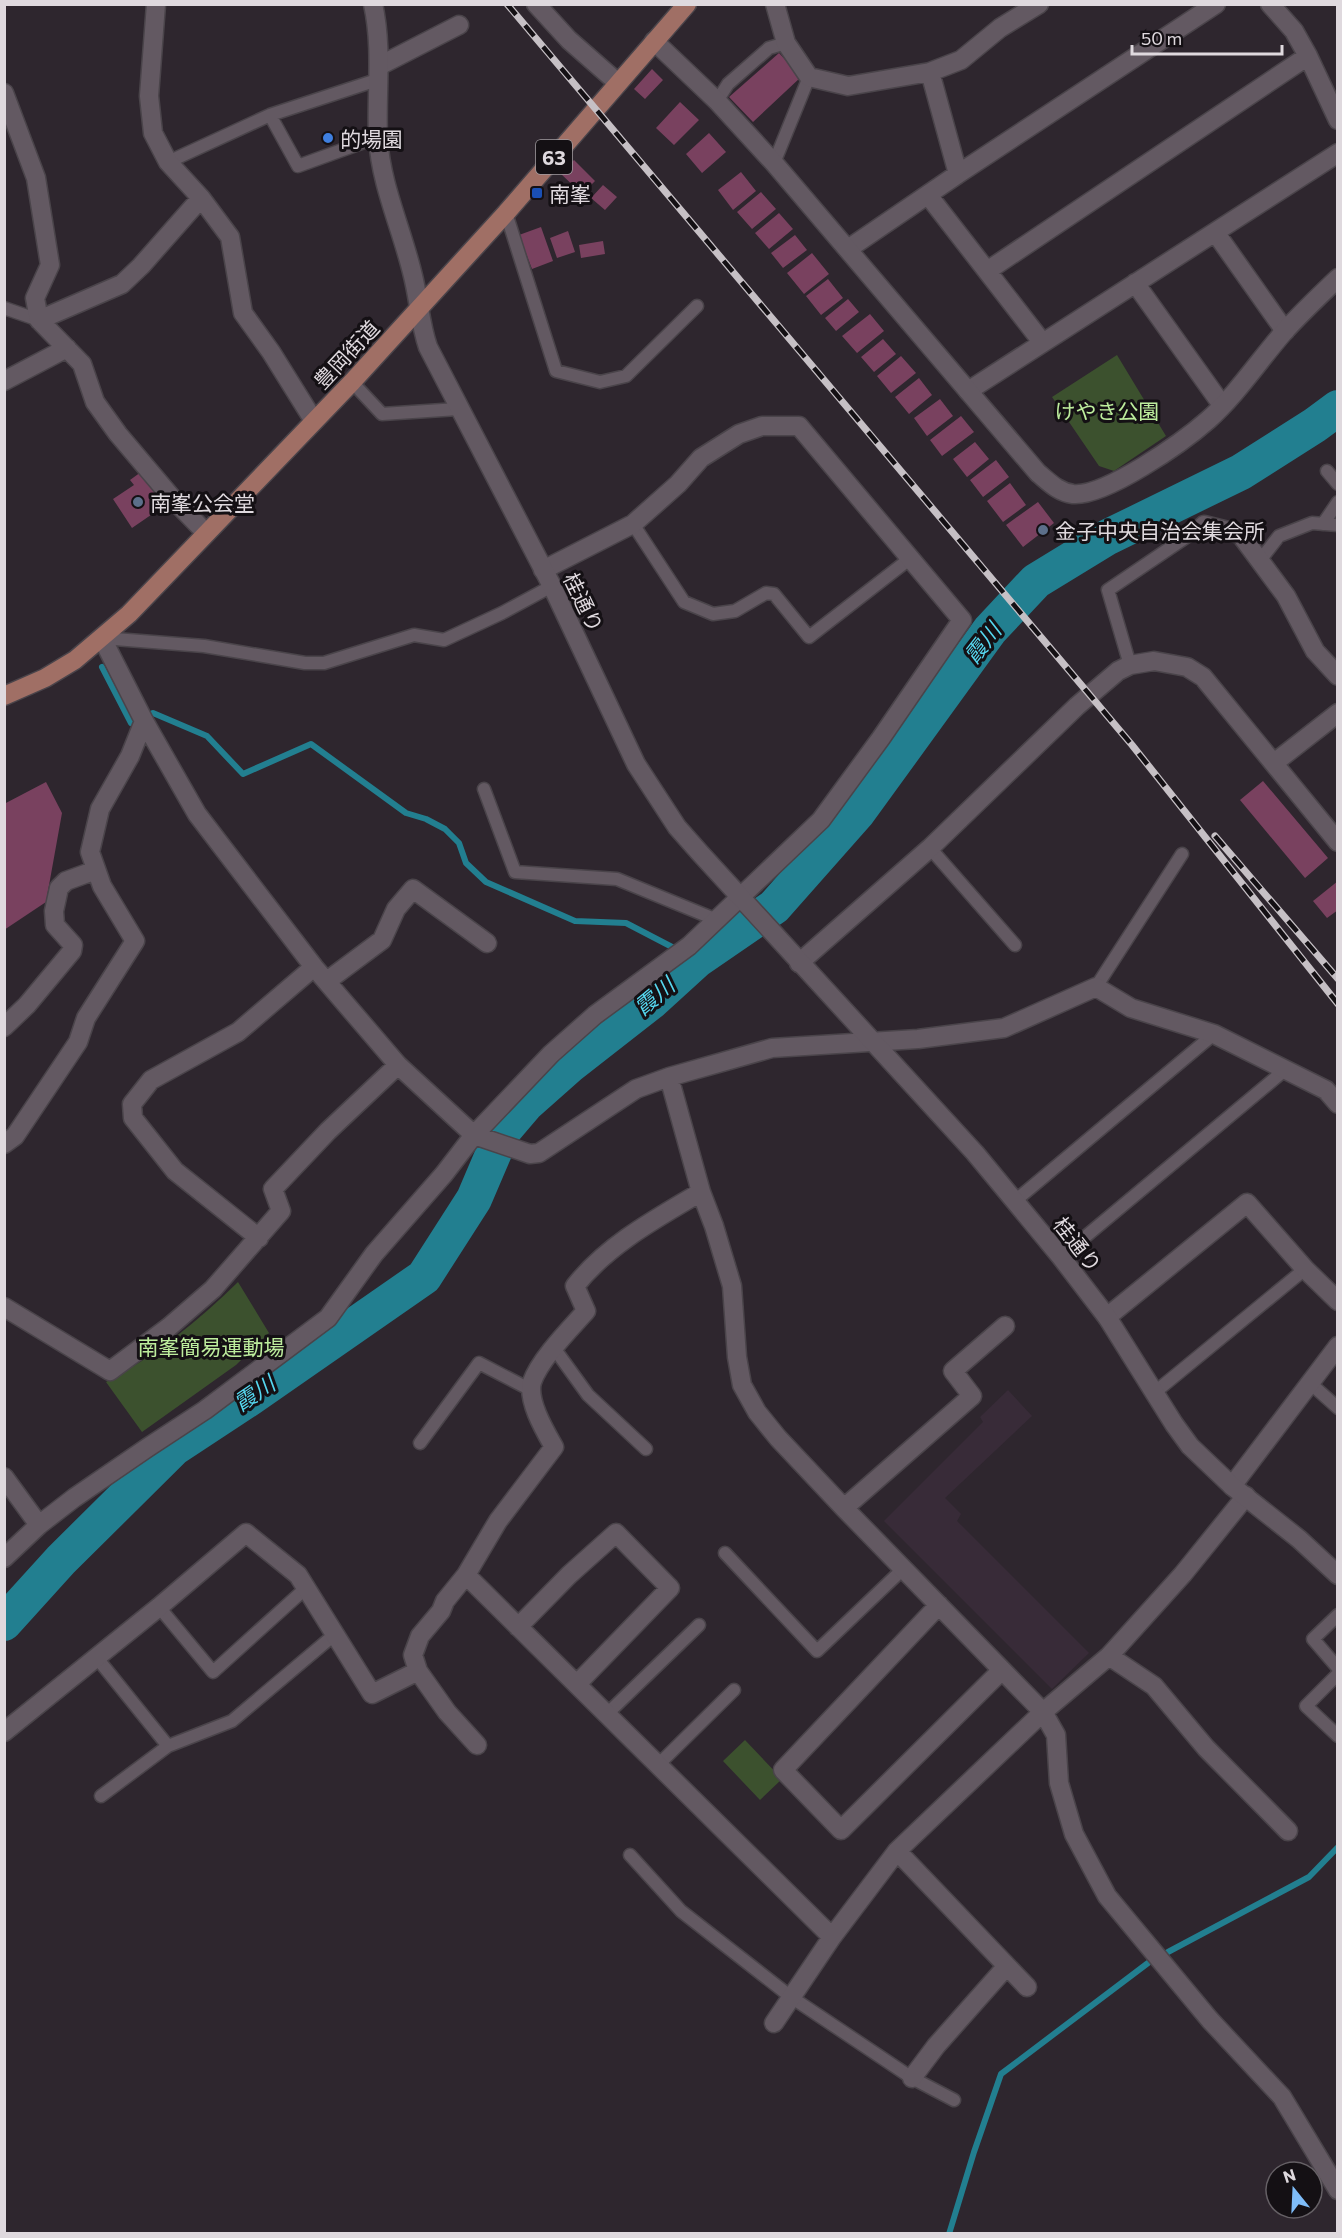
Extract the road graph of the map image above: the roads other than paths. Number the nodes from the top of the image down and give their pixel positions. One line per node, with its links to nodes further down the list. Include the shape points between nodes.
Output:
1 (156, 4): 23 (street, via 149,96 153,133)
2 (373, 4): 14 (street, 桂通り)
3 (536, 4): 16 (street, via 569,40)
4 (687, 4): 10 (main road, 豊岡街道 / 63)
5 (775, 4): 11 (street)
6 (1039, 4): 13 (street, via 1000,28 961,60)
7 (1216, 4): 25 (street)
8 (1270, 4): 12 (street, via 1294,31)
9 (459, 25): 14 (street)
10 (654, 41): 16 (main road, 豊岡街道 / 63); 18 (street)
11 (786, 43): 15 (street); 18 (lane, via 769,48 728,84)
12 (1308, 56): 20 (street); 31 (street)
13 (930, 72): 15 (street, via 848,86); 25 (street)
14 (379, 73): 19 (lane); 21 (street, 桂通り)
15 (809, 77): 24 (lane)
16 (618, 83): 28 (main road, 豊岡街道 / 63)
17 (4, 93): 37 (street, via 36,178 50,265 35,298)
18 (717, 101): 24 (street)
19 (270, 115): 21 (lane, via 298,166); 23 (lane)
20 (1338, 120)
21 (378, 137): 35 (street, 桂通り, via 385,184)
22 (1338, 153): 29 (street)
23 (168, 162): 27 (street)
24 (774, 163): 30 (street)
25 (958, 174): 26 (street)
26 (927, 195): 30 (street); 31 (street)
27 (201, 198): 37 (street, via 122,284); 46 (street, via 230,237 243,313)
28 (506, 213): 34 (lane, via 556,371 600,382 626,376); 35 (main road, 豊岡街道 / 63)
29 (1215, 232): 33 (street); 38 (street)
30 (848, 249): 43 (street)
31 (987, 271): 39 (street)
32 (1338, 278): 38 (street)
33 (1135, 284): 39 (street); 44 (street)
34 (697, 306)
35 (419, 307): 42 (main road, 豊岡街道 / 63); 45 (street, 桂通り, via 428,347)
36 (4, 308): 37 (lane)
37 (39, 320): 40 (street)
38 (1285, 331): 44 (street)
39 (1042, 342): 43 (street)
40 (67, 348): 41 (street); 54 (street, via 82,364 95,402 118,434)
41 (4, 381)
42 (352, 382): 45 (lane, via 382,414); 46 (main road, 豊岡街道 / 63)
43 (968, 391): 44 (street, via 1038,473 1054,487 1073,494 1084,494 1127,475 1192,432)
44 (1222, 405)
45 (458, 409): 57 (street, 桂通り)
46 (314, 422): 54 (main road, 豊岡街道 / 63)
47 (1327, 471): 48 (lane)
48 (1338, 484)
49 (1338, 501): 51 (lane)
50 (633, 524): 55 (street, via 701,458 739,434 762,426 799,426); 55 (lane, via 684,602 713,614 735,611 766,593 774,594 809,637); 57 (street)
51 (1323, 524): 53 (lane); 56 (lane, via 1312,523 1280,536)
52 (1204, 525): 56 (street, via 1240,534); 59 (lane, via 1108,590)
53 (1338, 525)
54 (206, 532): 58 (main road, 豊岡街道 / 63)
55 (912, 557): 70 (street, via 962,620 821,820)
56 (1260, 559): 60 (street, via 1286,596 1315,651)
57 (547, 578): 58 (lane, via 502,613 444,640 414,635 324,663 204,646); 70 (street, 桂通り, via 655,796 677,827)
58 (102, 638): 61 (main road, 豊岡街道 / 63, via 52,674); 63 (street)
59 (1130, 666): 64 (street, via 1154,661 1187,667 1203,677); 67 (street, via 1118,671 1077,706)
60 (1338, 676)
61 (4, 696)
62 (1338, 713): 64 (street)
63 (144, 721): 69 (street, via 130,756 100,809 90,852); 75 (street, via 197,814)
64 (1274, 764): 66 (street)
65 (484, 789): 71 (lane, via 515,872 617,879)
66 (1338, 842)
67 (930, 848): 73 (lane); 74 (street)
68 (1182, 854): 77 (lane)
69 (96, 870): 78 (street, via 66,881 59,888 55,925 73,945 72,951); 86 (street, via 135,941 86,1018 78,1042 15,1136)
70 (741, 898): 71 (street); 74 (street, 桂通り)
71 (717, 920): 85 (street, via 689,946 595,1015 551,1054)
72 (487, 943): 76 (street, via 413,889 396,909 382,940)
73 (1015, 945)
74 (799, 963): 80 (street, 桂通り)
75 (314, 967): 76 (street); 89 (street, via 238,1032 151,1080 132,1104 133,1118 175,1171)
76 (327, 981): 81 (street)
77 (1096, 987): 79 (street, via 1131,1008); 80 (street, via 1004,1028)
78 (4, 1027)
79 (1214, 1034): 82 (street); 88 (lane)
80 (872, 1042): 83 (street, via 772,1048); 88 (street, 桂通り)
81 (398, 1065): 85 (street); 89 (street, via 273,1189 281,1211)
82 (1286, 1069): 84 (street, via 1326,1090); 90 (lane)
83 (669, 1077): 85 (street, via 636,1089 539,1153 530,1154); 87 (street)
84 (1338, 1104)
85 (474, 1135): 107 (street, via 374,1254 328,1318)
86 (4, 1144)
87 (701, 1192): 97 (street, via 644,1225 585,1273 575,1286 586,1311); 106 (street, via 732,1286 742,1385 778,1438)
88 (1015, 1201): 90 (street, 桂通り)
89 (259, 1238): 93 (street, via 194,1306 110,1371)
90 (1061, 1257): 94 (street, 桂通り)
91 (1305, 1269): 92 (street); 94 (street, via 1247,1203); 100 (lane)
92 (1338, 1301)
93 (4, 1307)
94 (1107, 1317): 100 (street, 桂通り)
95 (1005, 1326): 106 (street, via 953,1371 972,1396)
96 (1338, 1346): 98 (street)
97 (555, 1348): 99 (street, via 532,1383); 103 (lane, via 588,1395)
98 (1310, 1383): 101 (lane); 105 (street)
99 (533, 1391): 102 (lane, via 478,1363); 111 (street, via 534,1407 554,1447 498,1521)
100 (1154, 1393): 105 (street, 桂通り, via 1190,1446)
101 (1338, 1408)
102 (420, 1443)
103 (646, 1449)
104 (4, 1477): 107 (street)
105 (1239, 1491): 112 (street, 桂通り); 120 (street, via 1183,1574)
106 (844, 1508): 110 (street)
107 (39, 1526): 109 (street)
108 (725, 1552): 110 (lane, via 817,1651)
109 (4, 1558)
110 (903, 1569): 114 (street)
111 (466, 1575): 118 (street); 124 (street, via 420,1636 413,1655)
112 (1338, 1575)
113 (306, 1588): 115 (street, via 298,1575 246,1533); 115 (lane, via 213,1672); 119 (street)
114 (939, 1605): 123 (street); 123 (street, via 783,1770 841,1830)
115 (159, 1607): 121 (street)
116 (1338, 1615): 122 (lane, via 1313,1639)
117 (699, 1625): 129 (lane)
118 (518, 1627): 126 (street); 126 (street, via 616,1533 670,1588)
119 (334, 1635): 124 (street, via 372,1694); 133 (lane, via 232,1721)
120 (1109, 1656): 128 (street); 136 (street, via 1154,1686 1206,1748)
121 (97, 1658): 130 (street); 133 (lane)
122 (1338, 1668)
123 (1002, 1670): 128 (street)
124 (418, 1671): 132 (street)
125 (1338, 1674): 131 (lane, via 1306,1706)
126 (577, 1684): 129 (street)
127 (734, 1690): 134 (lane)
128 (1043, 1712): 137 (street); 146 (street, via 1056,1735 1059,1783 1074,1834 1107,1896 1210,2020 1282,2097)
129 (606, 1714): 134 (street)
130 (4, 1732)
131 (1338, 1736)
132 (477, 1745)
133 (168, 1746): 135 (lane)
134 (658, 1765): 139 (street)
135 (101, 1796)
136 (1288, 1831)
137 (897, 1851): 139 (street); 140 (street)
138 (630, 1855): 142 (lane, via 681,1911)
139 (832, 1937): 142 (street)
140 (1006, 1966): 141 (street); 144 (street)
141 (1027, 1987)
142 (791, 1997): 143 (street); 144 (lane)
143 (774, 2023)
144 (912, 2078): 145 (lane)
145 (954, 2100)
146 (1338, 2190)

